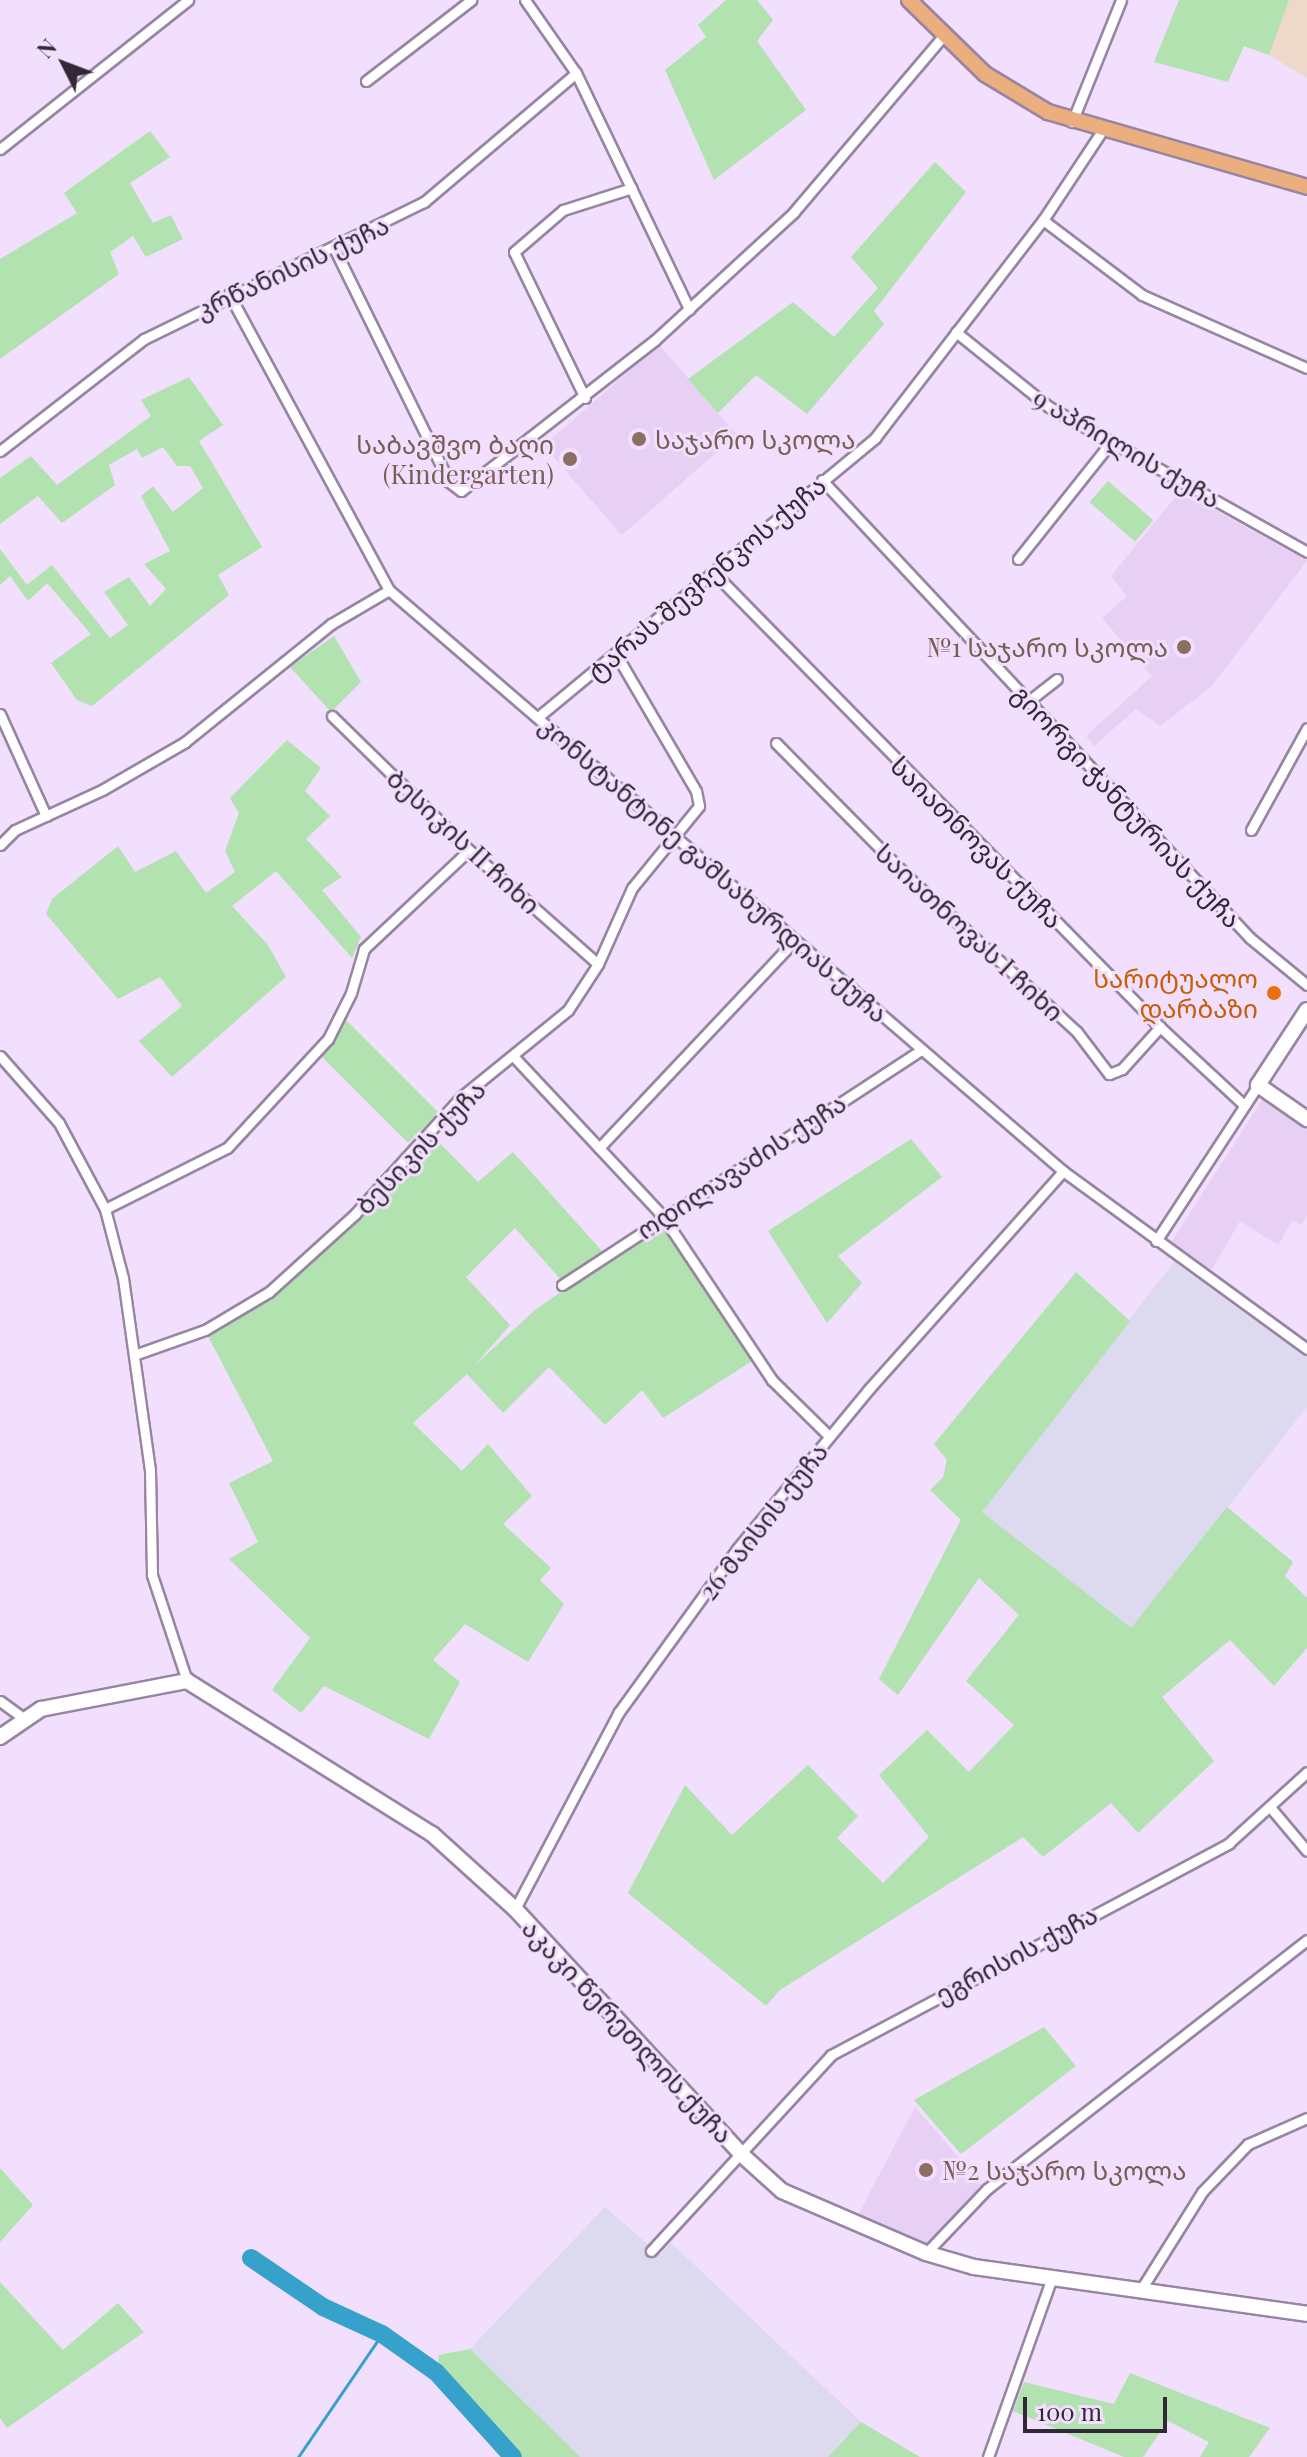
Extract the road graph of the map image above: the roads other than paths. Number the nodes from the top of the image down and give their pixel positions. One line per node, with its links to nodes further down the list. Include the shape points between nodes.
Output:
1 (188, 0): 11 (street)
2 (471, 0): 8 (street)
3 (525, 0): 7 (street)
4 (909, 0): 6 (main road)
5 (1121, 0): 9 (street)
6 (942, 37): 9 (main road, via 1006,89); 17 (street, via 793,213)
7 (576, 73): 13 (street); 15 (street, კრწანისის ქუჩა, via 424,202)
8 (366, 81)
9 (1072, 122): 10 (main road)
10 (1102, 131): 12 (main road); 14 (street, ტარას შევჩენკოს ქუჩა)
11 (0, 149)
12 (1307, 187)
13 (632, 188): 17 (street); 20 (street, via 563,210 514,252)
14 (1043, 220): 18 (street, ტარას შევჩენკოს ქუჩა); 19 (street, via 1142,295)
15 (335, 250): 16 (street, კრწანისის ქუჩა); 20 (street, via 454,489 472,485)
16 (229, 294): 22 (street, კრწანისის ქუჩა, via 144,339); 27 (street, კონსტანტინე გამსახურდიას ქუჩა)
17 (689, 309): 20 (street)
18 (956, 332): 21 (street, 9 აპრილის ქუჩა, via 1049,407); 23 (street, ტარას შევჩენკოს ქუჩა, via 875,438)
19 (1307, 368)
20 (585, 398)
21 (1111, 442): 24 (street, 9 აპრილის ქუჩა); 25 (street)
22 (0, 451)
23 (822, 480): 26 (street, ტარას შევჩენკოს ქუჩა); 30 (street, გიორგი ჭანტურიას ქუჩა)
24 (1307, 552)
25 (1018, 559)
26 (715, 574): 28 (street, ტარას შევჩენკოს ქუჩა); 45 (street, საიათნოვას ქუჩა)
27 (389, 590): 33 (street, კონსტანტინე გამსახურდიას ქუჩა); 36 (street, via 331,624 185,742)
28 (616, 654): 33 (street, ტარას შევჩენკოს ქუჩა); 38 (street, ბესიკის ქუჩა, via 696,791 699,806)
29 (1057, 679): 30 (street)
30 (1030, 700): 43 (street, გიორგი ჭანტურიას ქუჩა, via 1250,938)
31 (0, 714): 36 (street)
32 (332, 716): 40 (street, ბესიკის II ჩიხი)
33 (538, 717): 38 (street, კონსტანტინე გამსახურდიას ქუჩა)
34 (1307, 728): 37 (street)
35 (776, 743): 45 (street, საიათნოვას I ჩიხი, via 908,877 1077,1032 1109,1074 1122,1069)
36 (46, 816): 39 (street, via 15,830)
37 (1251, 830)
38 (673, 837): 41 (street, კონსტანტინე გამსახურდიას ქუჩა); 42 (street, ბესიკის ქუჩა, via 632,888)
39 (0, 845)
40 (469, 850): 42 (street, ბესიკის II ჩიხი); 54 (street, via 364,949 351,993 328,1039 227,1148)
41 (795, 940): 46 (street, კონსტანტინე გამსახურდიას ქუჩა); 52 (street)
42 (598, 964): 48 (street, ბესიკის ქუჩა, via 568,1010)
43 (1307, 985)
44 (1307, 1010): 49 (street)
45 (1160, 1027): 50 (street, საიათნოვას ქუჩა)
46 (922, 1049): 53 (street, კონსტანტინე გამსახურდიას ქუჩა); 55 (street, ოდილავაძის ქუჩა)
47 (0, 1056): 54 (street, via 59,1123)
48 (514, 1057): 52 (street); 59 (street, ბესიკის ქუჩა, via 461,1097 355,1214 269,1292 205,1330)
49 (1258, 1085): 50 (street); 51 (street)
50 (1244, 1105): 56 (street)
51 (1307, 1119)
52 (599, 1148): 55 (street)
53 (1063, 1171): 56 (street, კონსტანტინე გამსახურდიას ქუჩა); 60 (street, 26 მაისის ქუჩა)
54 (105, 1209): 59 (street, via 123,1278)
55 (662, 1215): 57 (street, ოდილავაძის ქუჩა); 60 (street, via 772,1380)
56 (1156, 1241): 58 (street, კონსტანტინე გამსახურდიას ქუჩა)
57 (562, 1285)
58 (1307, 1349)
59 (134, 1355): 61 (street, via 150,1470 152,1575)
60 (829, 1436): 68 (street, 26 მაისის ქუჩა, via 737,1549 619,1712)
61 (187, 1681): 63 (street, via 63,1703); 68 (street, აკაკი წერეთლის ქუჩა, via 432,1834)
62 (0, 1701): 63 (street)
63 (22, 1717): 64 (street)
64 (0, 1737)
65 (1307, 1772): 66 (street, ეგრისის ქუჩა)
66 (1270, 1807): 67 (street); 71 (street, ეგრისის ქუჩა, via 1229,1843 831,2055)
67 (1307, 1851)
68 (515, 1909): 71 (street, აკაკი წერეთლის ქუჩა)
69 (1307, 1940): 73 (street, via 987,2189)
70 (1307, 2118): 75 (street, via 1248,2144 1202,2192)
71 (741, 2154): 72 (street, ეგრისის ქუჩა); 73 (street, აკაკი წერეთლის ქუჩა, via 782,2191)
72 (651, 2251)
73 (926, 2253): 74 (street, აკაკი წერეთლის ქუჩა)
74 (1051, 2280): 75 (street, აკაკი წერეთლის ქუჩა); 77 (street)
75 (1139, 2293): 76 (street, აკაკი წერეთლის ქუჩა)
76 (1307, 2314)
77 (988, 2457)

